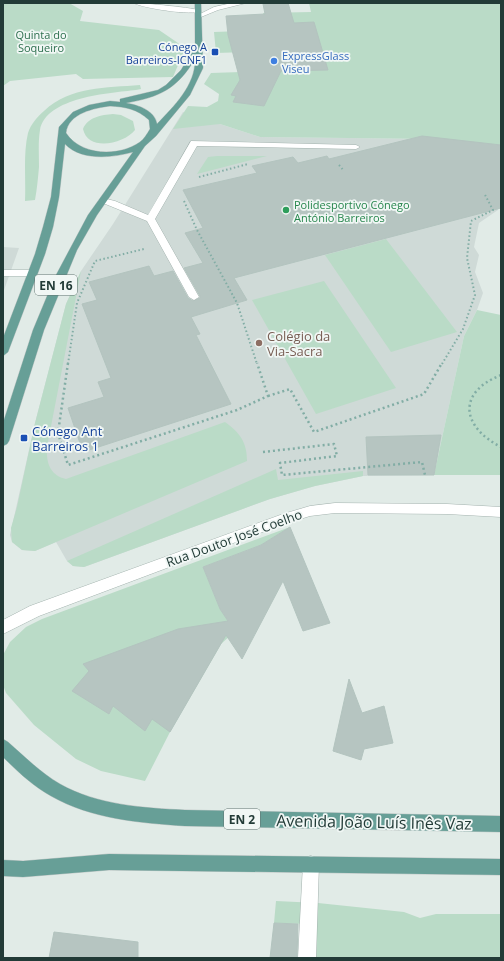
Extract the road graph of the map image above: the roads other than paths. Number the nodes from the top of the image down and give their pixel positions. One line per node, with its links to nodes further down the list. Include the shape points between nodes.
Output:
1 (137, 3): 5 (street)
2 (198, 3): 5 (main road, EN 16)
3 (243, 3): 4 (street)
4 (235, 4): 5 (street)
5 (198, 13): 6 (main road, EN 16)
6 (198, 47): 7 (main road, EN 16, via 175,84 148,97); 9 (main road, EN 16, via 199,68 192,86)
7 (104, 104): 8 (main road, EN 16, via 74,115 63,127); 9 (main road, EN 16, via 130,105 149,114 155,128)
8 (63, 134): 10 (main road, EN 16, via 72,146 92,154 117,153); 15 (main road, EN 16, via 55,197 40,254)
9 (151, 137): 10 (main road, EN 16)
10 (142, 144): 12 (main road, EN 16)
11 (356, 147): 13 (street, via 194,143)
12 (102, 201): 13 (street); 18 (main road, EN 16, via 86,224 53,291)
13 (150, 219): 16 (street)
14 (3, 273): 15 (street)
15 (32, 273): 17 (main road, EN 16)
16 (194, 297)
17 (3, 352)
18 (3, 441)
19 (501, 512): 20 (street, Rua Doutor José Coelho, via 367,508 310,511 35,611)
20 (3, 627)
21 (3, 747): 22 (main road, Avenida João Luís Inês Vaz / EN 2, via 36,777 65,794 98,806 142,814 188,818)
22 (501, 824)
23 (311, 864): 24 (main road); 25 (main road, via 109,862 23,869); 26 (street)
24 (501, 867)
25 (3, 868)
26 (307, 958)

